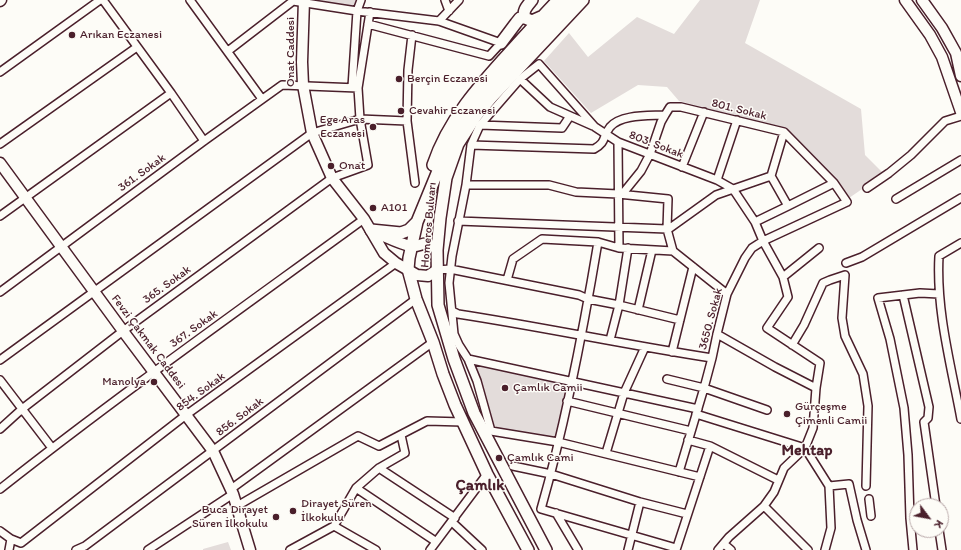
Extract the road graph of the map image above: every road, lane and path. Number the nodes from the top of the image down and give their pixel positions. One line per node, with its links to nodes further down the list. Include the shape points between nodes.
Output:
1 (101, 0): 22 (street); 25 (street)
2 (361, 0): 12 (street)
3 (445, 0): 13 (street)
4 (459, 0): 13 (street)
5 (532, 0): 16 (main road, via 525,10)
6 (558, 0): 15 (main road)
7 (905, 0): 21 (main road)
8 (922, 0): 23 (main road)
9 (304, 1): 12 (street); 24 (street, via 293,1); 28 (main road, Onat Caddesi)
10 (194, 2): 24 (street)
11 (579, 2): 65 (main road, Homeros Bulvarı, via 500,75 466,116 446,152); 83 (main road, Homeros Bulvarı, via 491,98 458,144 446,178)
12 (357, 11): 14 (street); 29 (street)
13 (449, 11): 17 (street)
14 (370, 12): 17 (street); 18 (street)
15 (542, 17): 16 (main road, via 532,21); 65 (main road, via 465,103 439,149)
16 (525, 18): 20 (main road, via 520,18)
17 (439, 21): 20 (street)
18 (368, 24): 19 (street); 29 (street)
19 (412, 35): 20 (street, via 489,56); 39 (street)
20 (501, 43)
21 (934, 43): 23 (main road, via 940,47); 33 (main road, via 942,57)
22 (137, 47): 30 (street); 47 (street)
23 (953, 47): 26 (main road)
24 (228, 51): 31 (street)
25 (0, 72)
26 (961, 76)
27 (520, 79): 35 (street, via 550,107); 40 (street); 41 (street, 803. Sokak, via 539,64)
28 (303, 85): 29 (street, 361. Sokak); 31 (street, 361. Sokak, via 282,85); 43 (main road, Onat Caddesi)
29 (355, 88): 37 (street)
30 (171, 93): 45 (street); 62 (street)
31 (262, 99): 45 (street, 361. Sokak)
32 (704, 112): 34 (street, 801. Sokak, via 681,107 670,108); 38 (street, 801. Sokak); 52 (street)
33 (961, 112)
34 (665, 115): 44 (street, 801. Sokak, via 627,117 611,126); 49 (street)
35 (570, 116): 40 (street, via 562,128); 41 (street)
36 (961, 116): 59 (street, via 944,121 911,155)
37 (360, 119): 39 (street); 43 (street); 54 (street, 365. Sokak, via 368,165)
38 (737, 120): 42 (street, 801. Sokak); 55 (street)
39 (407, 121): 57 (street)
40 (480, 124): 48 (street)
41 (595, 127): 44 (street, 803. Sokak)
42 (784, 132): 53 (street); 56 (street)
43 (312, 133): 54 (main road, Onat Caddesi); 96 (street)
44 (606, 135): 46 (street, 803. Sokak); 48 (street, 801. Sokak, via 602,145 594,149)
45 (204, 141): 79 (street, 361. Sokak)
46 (618, 142): 49 (street, 803. Sokak); 61 (street)
47 (0, 144)
48 (471, 144): 58 (street)
49 (650, 154): 52 (street, 803. Sokak); 61 (street, via 631,184 624,192)
50 (961, 160): 64 (street)
51 (0, 163): 62 (main road, Fevzi Çakmak Caddesi)
52 (682, 167): 55 (street, 803. Sokak)
53 (771, 176): 60 (street); 66 (street)
54 (332, 178): 68 (main road, Onat Caddesi); 106 (street, 365. Sokak)
55 (717, 180): 60 (street, 803. Sokak)
56 (834, 182): 66 (street); 75 (street, 3650. Sokak, via 847,202)
57 (415, 183)
58 (466, 185): 61 (street, via 549,185 576,192); 70 (street)
59 (867, 188)
60 (733, 189): 71 (street, 803. Sokak); 73 (street, via 716,195)
61 (618, 194): 72 (street); 73 (street, via 668,199)
62 (25, 198): 67 (street); 79 (main road, Fevzi Çakmak Caddesi)
63 (961, 198): 88 (street, via 862,257)
64 (896, 199)
65 (425, 202): 69 (main road, Homeros Bulvarı)
66 (788, 206): 71 (street)
67 (0, 216)
68 (364, 219): 74 (main road, Onat Caddesi); 119 (street, 367. Sokak)
69 (418, 222): 74 (main road, via 401,233); 78 (main road, Homeros Bulvarı)
70 (458, 222): 72 (street); 86 (street)
71 (754, 222): 75 (street, 803. Sokak)
72 (618, 227): 73 (street); 80 (street)
73 (667, 228): 85 (street)
74 (371, 230): 78 (main road); 87 (main road, Onat Caddesi, via 384,253)
75 (763, 241): 93 (street, 803. Sokak); 97 (street, 3650. Sokak, via 752,248 745,258)
76 (598, 242): 80 (street); 94 (street, via 542,239 513,259); 101 (street)
77 (961, 243): 98 (street, via 939,256)
78 (412, 246): 83 (main road, via 422,243); 90 (main road, Homeros Bulvarı)
79 (61, 247): 95 (street, 361. Sokak); 96 (main road, Fevzi Çakmak Caddesi)
80 (619, 248): 81 (street)
81 (628, 248): 84 (street); 102 (street)
82 (819, 248): 93 (street)
83 (437, 250): 86 (street); 92 (main road, Homeros Bulvarı)
84 (652, 250): 85 (street); 103 (street)
85 (673, 251): 89 (street)
86 (452, 256): 91 (street)
87 (396, 263): 90 (main road, Onat Caddesi); 131 (street, 854. Sokak)
88 (846, 263)
89 (693, 267): 97 (street); 105 (street)
90 (408, 269): 92 (main road, Onat Caddesi, via 422,276); 100 (main road)
91 (450, 269): 92 (street); 94 (street); 104 (street)
92 (437, 270): 116 (main road, Homeros Bulvarı, via 438,305)
93 (783, 277): 112 (street, 803. Sokak, via 788,297 767,328)
94 (507, 280): 101 (street, via 580,295)
95 (0, 292)
96 (94, 292): 106 (main road, Fevzi Çakmak Caddesi); 118 (street)
97 (728, 294): 108 (street, 3650. Sokak)
98 (939, 294): 99 (street); 132 (street, via 942,325)
99 (903, 295): 158 (street, via 929,407 928,418 924,422); 193 (street, via 878,298 890,339 904,408)
100 (416, 299): 111 (main road); 143 (street, 856. Sokak)
101 (588, 299): 102 (street); 109 (street)
102 (618, 305): 103 (street); 110 (street)
103 (638, 310): 105 (street)
104 (452, 311): 107 (street); 109 (street)
105 (680, 320): 114 (street)
106 (123, 331): 119 (main road, Fevzi Çakmak Caddesi); 127 (street, 365. Sokak)
107 (454, 334): 116 (main road); 117 (street)
108 (716, 334): 115 (street, 3650. Sokak); 124 (street)
109 (582, 335): 110 (street); 122 (street)
110 (610, 340): 113 (street)
111 (433, 342): 133 (main road); 157 (street)
112 (792, 345): 124 (street, via 820,363); 154 (street, via 823,283 845,276 842,318 845,336 863,374 868,406)
113 (645, 347): 114 (street); 125 (street)
114 (672, 352): 115 (street)
115 (712, 358): 123 (street, 3650. Sokak)
116 (454, 359): 144 (main road, Homeros Bulvarı, via 474,413)
117 (468, 359): 122 (street); 136 (street)
118 (0, 360)
119 (154, 372): 131 (main road, Fevzi Çakmak Caddesi); 141 (street, 367. Sokak)
120 (666, 379): 123 (street)
121 (0, 380): 127 (street)
122 (571, 381): 125 (street); 126 (street)
123 (704, 388): 128 (street); 129 (street, 3650. Sokak)
124 (816, 388): 142 (street, via 813,428)
125 (624, 393): 129 (street); 130 (street)
126 (567, 401): 130 (street); 139 (street)
127 (22, 409): 134 (street, 365. Sokak); 141 (street)
128 (767, 410)
129 (697, 411): 135 (street, 3650. Sokak); 142 (street)
130 (618, 413): 135 (street); 145 (street)
131 (186, 415): 143 (main road, Fevzi Çakmak Caddesi); 171 (street, 854. Sokak, via 21,543)
132 (961, 419)
133 (463, 422): 137 (street, via 427,421); 149 (main road)
134 (0, 429)
135 (691, 431): 138 (street, 3650. Sokak)
136 (491, 432): 139 (street); 144 (main road)
137 (400, 435): 147 (street, via 405,453); 161 (street, via 379,446 358,436)
138 (688, 440): 140 (street); 148 (street, 3650. Sokak)
139 (558, 442): 145 (street); 150 (street)
140 (710, 446): 151 (street); 152 (street)
141 (52, 448): 156 (street, 367. Sokak)
142 (805, 448): 152 (street, via 784,468); 153 (street)
143 (213, 451): 157 (main road, Fevzi Çakmak Caddesi); 174 (street, 856. Sokak)
144 (494, 452): 185 (main road, Homeros Bulvarı)
145 (606, 453): 148 (street)
146 (513, 466): 150 (street)
147 (379, 468): 155 (street); 166 (street)
148 (679, 472): 151 (street)
149 (487, 474): 166 (street); 184 (main road)
150 (551, 474): 160 (street); 163 (street, via 541,508)
151 (700, 477): 164 (street)
152 (778, 480): 162 (street, via 774,492)
153 (829, 486): 191 (street, via 831,528); 192 (street, via 849,484)
154 (866, 486)
155 (356, 488): 167 (street); 172 (street)
156 (0, 489)
157 (232, 492): 161 (main road, Fevzi Çakmak Caddesi); 178 (street)
158 (935, 498)
159 (869, 499): 165 (street)
160 (640, 502): 164 (street); 169 (street)
161 (237, 506): 179 (main road, Fevzi Çakmak Caddesi)
162 (764, 506): 173 (street); 190 (street)
163 (556, 513): 169 (street); 186 (street)
164 (687, 514): 175 (street)
165 (871, 516)
166 (453, 520): 172 (street); 183 (street)
167 (334, 526): 180 (street); 181 (street)
168 (0, 532): 171 (street)
169 (631, 536): 175 (street); 187 (street)
170 (940, 538): 194 (street)
171 (11, 539): 176 (street)
172 (435, 542): 182 (street)
173 (724, 544): 188 (street); 189 (street)
174 (87, 548): 177 (street, 856. Sokak)
175 (676, 549)
176 (9, 550)
177 (76, 550)
178 (148, 550)
179 (250, 550)
180 (290, 550)
181 (376, 550)
182 (430, 550)
183 (482, 550)
184 (528, 550)
185 (546, 550)
186 (578, 550)
187 (628, 550)
188 (718, 550)
189 (731, 550)
190 (808, 550)
191 (825, 550)
192 (866, 550)
193 (913, 550)
194 (942, 550)

